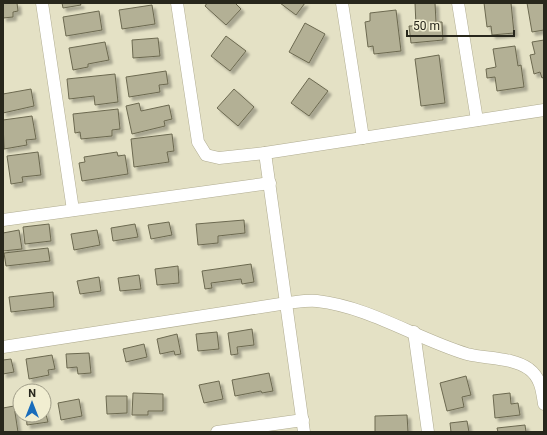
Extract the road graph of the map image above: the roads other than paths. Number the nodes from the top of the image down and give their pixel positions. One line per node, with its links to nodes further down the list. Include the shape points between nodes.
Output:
1 (42, 3): 10 (street)
2 (177, 3): 8 (street, via 198,142 206,155 219,158)
3 (342, 3): 7 (street)
4 (458, 3): 6 (street)
5 (544, 110): 6 (street)
6 (477, 120): 7 (street)
7 (363, 138): 8 (street)
8 (265, 153): 9 (street)
9 (270, 183): 10 (street); 12 (street)
10 (73, 210): 11 (street)
11 (3, 220)
12 (287, 303): 13 (street, via 316,301 339,305); 14 (street); 16 (street)
13 (414, 332): 15 (street, via 468,354 513,362 528,368 537,376); 19 (street)
14 (3, 347)
15 (544, 404)
16 (303, 420): 17 (street); 18 (street)
17 (217, 432)
18 (304, 432)
19 (428, 432)

